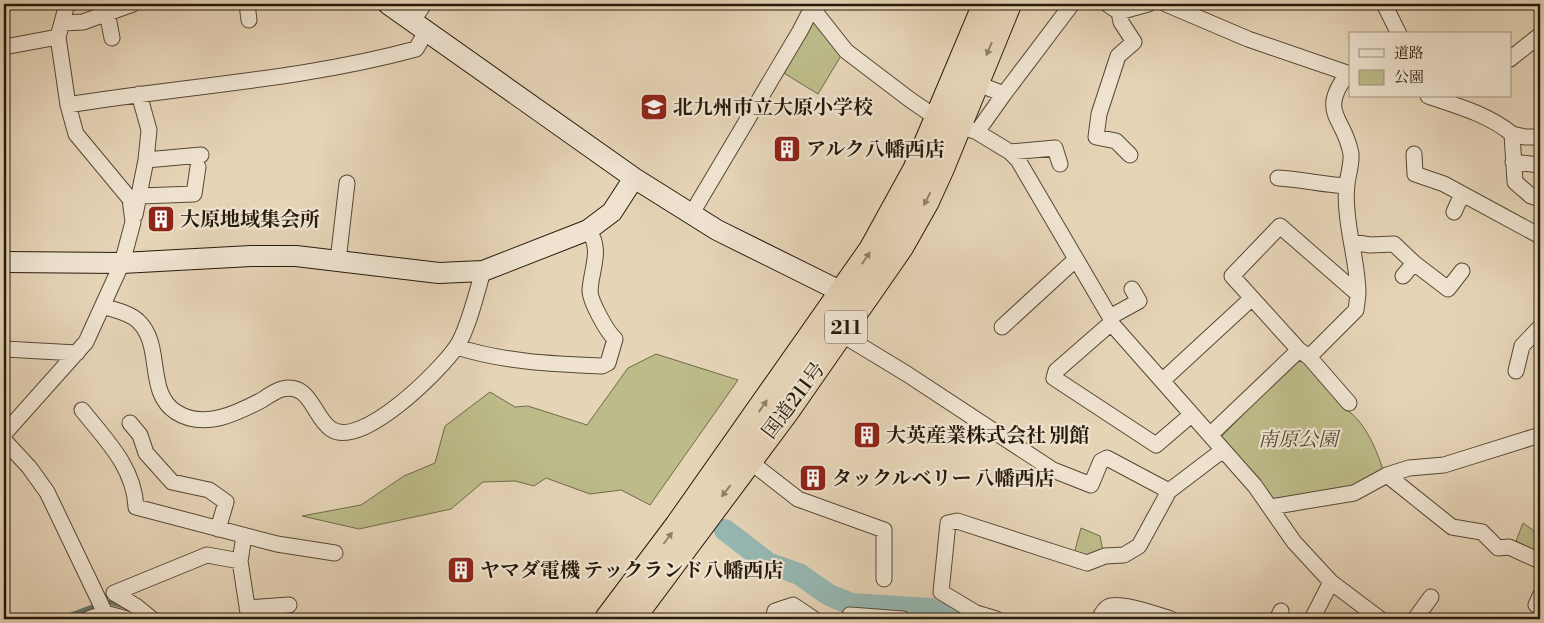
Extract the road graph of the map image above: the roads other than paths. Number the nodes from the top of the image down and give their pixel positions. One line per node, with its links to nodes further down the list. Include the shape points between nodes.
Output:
1 (133, 4): 13 (street)
2 (247, 4): 15 (street)
3 (388, 4): 16 (street)
4 (424, 4): 16 (street)
5 (986, 4): 28 (highway, 国道211号 / 211)
6 (1008, 4): 23 (highway, 国道211号 / 211, one-way to 23)
7 (1072, 4): 25 (street)
8 (1148, 4): 12 (street)
9 (1166, 4): 22 (street, via 1248,39)
10 (1386, 4): 17 (street)
11 (813, 6): 28 (street, via 846,52); 46 (street)
12 (1113, 8): 33 (street, via 1134,42 1118,56 1099,114 1096,137 1116,142)
13 (107, 12): 14 (street, via 83,22); 19 (street)
14 (63, 20): 20 (street); 27 (street)
15 (249, 20)
16 (419, 27): 24 (street, via 416,49 388,56 233,84); 38 (street)
17 (1398, 32)
18 (1540, 35): 21 (street)
19 (112, 38)
20 (4, 47)
21 (1512, 57)
22 (1349, 74): 41 (street, via 1338,86 1334,103 1335,117 1351,155)
23 (975, 83): 25 (street); 28 (highway, 国道211号 / 211)
24 (139, 94): 27 (street); 34 (street, via 149,130)
25 (1004, 94): 28 (street)
26 (1434, 98): 29 (street, via 1476,113)
27 (68, 105): 47 (street, via 76,134 130,199)
28 (958, 126): 31 (street); 60 (highway, 国道211号 / 211, via 926,201 900,247)
29 (1512, 134): 30 (street); 35 (street)
30 (1540, 137)
31 (1010, 152): 36 (street, via 1056,148); 51 (street, via 1026,170)
32 (1414, 154): 42 (street, via 1415,174)
33 (1130, 155)
34 (146, 160): 43 (street); 43 (street, via 199,161 194,194)
35 (1513, 162): 37 (street); 44 (street, via 1515,182 1531,196)
36 (1060, 164)
37 (1540, 164)
38 (634, 178): 46 (street); 48 (street, via 612,212)
39 (1278, 178): 41 (street)
40 (347, 183): 52 (street)
41 (1347, 186): 50 (street)
42 (1462, 194): 45 (street); 49 (street)
43 (140, 196): 47 (street)
44 (1540, 199)
45 (1454, 212)
46 (692, 213): 60 (street, via 717,230)
47 (133, 222): 54 (street)
48 (588, 230): 56 (street); 68 (street, via 597,248 590,293 608,333 615,339 608,363 602,366 533,364)
49 (1540, 236)
50 (1352, 242): 55 (street, via 1394,244); 59 (street, via 1358,270)
51 (1075, 260): 64 (street); 66 (street)
52 (338, 261): 54 (street, via 296,256 251,256); 56 (street, via 439,273)
53 (4, 262): 54 (street)
54 (122, 263): 63 (street)
55 (1414, 263): 57 (street, via 1448,289); 58 (street)
56 (483, 271): 68 (street)
57 (1462, 271)
58 (1404, 276)
59 (1358, 294): 61 (street, via 1280,226 1232,276); 71 (street, via 1356,310)
60 (853, 297): 67 (highway, 国道211号 / 211); 101 (highway, 国道211号 / 211, one-way to 60)
61 (1252, 298): 71 (street); 73 (street)
62 (1139, 300): 64 (street)
63 (103, 306): 68 (street, via 137,319 149,333 158,384 166,403 176,412 201,419 236,413 291,388 303,392 330,429 342,434 356,432 407,399); 70 (street, via 86,342)
64 (1110, 320): 73 (street); 76 (street, via 1056,371 1054,378 1156,445)
65 (1540, 326): 72 (street, via 1522,346)
66 (1002, 327)
67 (841, 334): 83 (highway, 国道211号 / 211); 85 (street, via 1053,470 1091,485 1101,461 1107,458)
68 (457, 347)
69 (4, 349): 70 (street)
70 (77, 353): 78 (street)
71 (1304, 354): 74 (street); 79 (street)
72 (1516, 371)
73 (1162, 381): 76 (street)
74 (1349, 403)
75 (82, 410): 87 (street, via 128,471 135,489 136,507)
76 (1191, 415): 79 (street)
77 (130, 423): 87 (street, via 140,435 146,453 172,482 209,490 226,502)
78 (4, 434)
79 (1210, 435): 82 (street)
80 (1540, 435): 84 (street, via 1444,465 1409,468)
81 (4, 440): 96 (street, via 47,492)
82 (1223, 450): 85 (street); 86 (street)
83 (748, 460): 92 (street, via 798,499 884,530); 102 (highway, 国道211号 / 211, one-way to 102)
84 (1386, 475): 86 (street, via 1354,493); 91 (street, via 1452,527 1482,532 1498,548 1509,547)
85 (1169, 491): 107 (street, via 1139,546 1124,555 1105,556 1087,563 957,521 948,523 941,592 976,613)
86 (1270, 507): 93 (street, via 1294,542)
87 (218, 529): 88 (street)
88 (244, 536): 89 (street); 90 (street)
89 (335, 553)
90 (240, 561): 97 (street); 98 (street, via 207,555 114,593)
91 (1540, 561)
92 (884, 579)
93 (1331, 582): 110 (street); 111 (street)
94 (1431, 597): 112 (street)
95 (289, 605): 97 (street)
96 (105, 612): 98 (street); 99 (street)
97 (248, 613)
98 (130, 616): 100 (street)
99 (88, 619)
100 (152, 619)
101 (608, 619)
102 (631, 619)
103 (773, 619): 104 (street, via 775,611 792,605)
104 (814, 619)
105 (848, 619): 106 (street, via 850,615)
106 (903, 619)
107 (996, 619)
108 (1099, 619): 109 (street, via 1106,608 1112,606)
109 (1171, 619)
110 (1312, 619)
111 (1380, 619)
112 (1414, 619)

